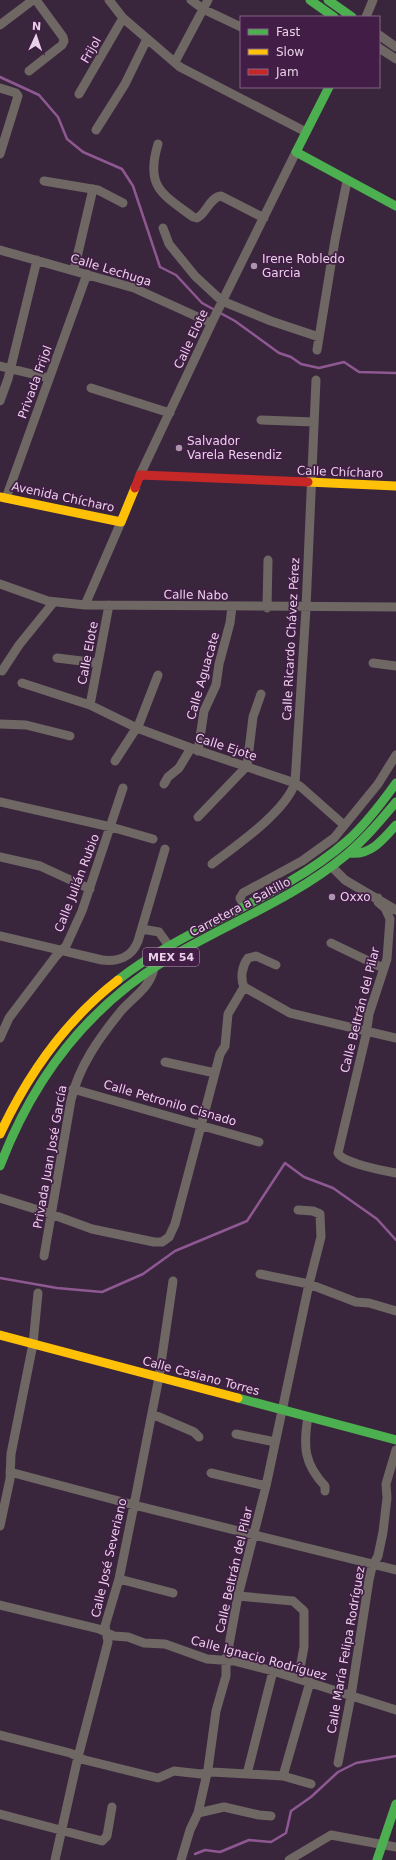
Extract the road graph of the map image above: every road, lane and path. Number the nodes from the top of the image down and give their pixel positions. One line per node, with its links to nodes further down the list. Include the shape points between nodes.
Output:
1 (33, 0): 14 (street)
2 (36, 0): 22 (street, via 64,41)
3 (109, 0): 13 (street)
4 (191, 0): 9 (street)
5 (208, 0): 9 (street)
6 (310, 0): 10 (street)
7 (328, 0): 11 (street)
8 (373, 0): 12 (street)
9 (203, 9): 15 (street); 21 (street)
10 (333, 16)
11 (351, 16)
12 (366, 16)
13 (123, 18): 17 (street); 25 (street, Frijol)
14 (0, 25)
15 (240, 27)
16 (380, 36): 18 (street)
17 (147, 39): 21 (street); 26 (street, via 125,84)
18 (396, 47)
19 (380, 49): 20 (street)
20 (396, 59)
21 (174, 62): 27 (street)
22 (29, 71)
23 (0, 88): 29 (street, via 18,95)
24 (328, 88): 27 (street, Calle Elote)
25 (79, 94)
26 (96, 130)
27 (306, 132): 30 (street, Calle Elote)
28 (158, 144): 36 (street, via 153,168 157,186 164,196 193,217 201,216 215,198 221,196)
29 (1, 148)
30 (296, 152): 32 (street); 36 (street, Calle Elote)
31 (44, 181): 33 (street)
32 (347, 181): 35 (street); 44 (street)
33 (93, 189): 34 (street); 40 (street)
34 (123, 204)
35 (396, 206)
36 (264, 218): 42 (street, Calle Elote)
37 (163, 228): 42 (street, via 169,244)
38 (0, 250): 39 (street, Calle Lechuga)
39 (37, 260): 40 (street, Calle Lechuga); 47 (street)
40 (74, 270): 41 (street, Calle Lechuga)
41 (87, 274): 43 (street, Calle Lechuga, via 145,292); 48 (street, Privada Frijol)
42 (221, 303): 43 (street, Calle Elote); 44 (street)
43 (213, 321): 52 (street, Calle Elote)
44 (319, 337): 45 (street)
45 (317, 350)
46 (0, 366): 47 (street)
47 (10, 369): 48 (street); 51 (street)
48 (49, 378): 58 (street, Privada Frijol)
49 (316, 380): 54 (street, Calle Ricardo Chávez Pérez)
50 (91, 388): 52 (street)
51 (0, 401)
52 (170, 413): 55 (street, Calle Elote)
53 (261, 420): 54 (street)
54 (314, 422): 56 (street, Calle Ricardo Chávez Pérez)
55 (140, 475): 56 (street, Calle Chícharo); 59 (street, Calle Elote)
56 (311, 483): 57 (street, Calle Chícharo); 68 (street, Calle Ricardo Chávez Pérez)
57 (396, 486)
58 (3, 497): 59 (street, Avenida Chícharo)
59 (121, 522): 63 (street, Calle Elote)
60 (268, 560): 67 (street)
61 (0, 584): 62 (street, Calle Nabo)
62 (53, 603): 63 (street, Calle Nabo); 73 (street, via 19,644)
63 (85, 605): 64 (street, Calle Nabo)
64 (109, 605): 65 (street, Calle Nabo); 70 (street, Calle Elote)
65 (232, 607): 67 (street, Calle Nabo); 81 (street, Calle Aguacate, via 216,685 204,711)
66 (396, 607): 68 (street, Calle Nabo)
67 (267, 608): 68 (street, Calle Nabo)
68 (306, 608): 85 (street, Calle Ricardo Chávez Pérez)
69 (57, 658): 70 (street)
70 (98, 663): 77 (street, Calle Elote)
71 (373, 663): 72 (street)
72 (396, 666)
73 (2, 671)
74 (158, 675): 79 (street)
75 (22, 682): 77 (street, Calle Ejote)
76 (261, 694): 84 (street, via 253,717)
77 (90, 705): 79 (street, Calle Ejote)
78 (0, 724): 80 (street, via 26,725)
79 (137, 728): 81 (street, Calle Ejote); 83 (street)
80 (70, 736)
81 (195, 750): 84 (street, Calle Ejote); 87 (street, Calle Aguacate)
82 (396, 755): 92 (street, via 378,784)
83 (115, 761)
84 (247, 766): 85 (street, Calle Ejote); 91 (street)
85 (295, 783): 92 (street, Calle Ejote); 100 (street, Calle Ricardo Chávez Pérez, via 286,799 258,829)
86 (396, 783): 102 (street, Carretera a Saltillo / MEX 54, via 378,809 359,829)
87 (164, 784)
88 (123, 788): 94 (street, Calle Julián Rubio)
89 (0, 802): 94 (street)
90 (396, 802): 97 (street, Carretera a Saltillo / MEX 54)
91 (198, 817)
92 (344, 825): 99 (street, via 334,838)
93 (396, 825): 97 (street, via 371,849 360,855)
94 (111, 827): 95 (street); 103 (street, Calle Julián Rubio)
95 (153, 839)
96 (165, 849): 107 (street)
97 (349, 853): 101 (street, Carretera a Saltillo / MEX 54)
98 (0, 857): 103 (street, via 40,866)
99 (302, 861): 102 (street); 105 (street, via 242,894 240,898)
100 (212, 864)
101 (332, 867): 104 (street, via 345,880); 115 (street, Carretera a Saltillo / MEX 54, via 289,894)
102 (309, 871): 105 (street, Carretera a Saltillo / MEX 54)
103 (90, 889): 111 (street, Calle Julián Rubio)
104 (378, 898): 106 (street); 116 (street, Calle Beltrán del Pilar, via 391,923 387,959)
105 (244, 906): 110 (street, Carretera a Saltillo / MEX 54)
106 (396, 910)
107 (142, 929): 110 (street, via 159,932); 112 (street)
108 (0, 936): 111 (street)
109 (331, 943): 116 (street)
110 (169, 946): 113 (street, Carretera a Saltillo / MEX 54)
111 (62, 951): 112 (street, via 109,960 120,959); 119 (street, Calle Julián Rubio, via 9,1018)
112 (134, 951): 113 (street)
113 (143, 961): 125 (street, Carretera a Saltillo / MEX 54, via 96,997 65,1028 28,1080)
114 (276, 965): 117 (street, via 256,956 248,958 242,976)
115 (154, 968): 123 (street, Privada Juan José García, via 148,983 99,1040); 127 (street, Carretera a Saltillo / MEX 54, via 107,1004 57,1058 16,1126)
116 (383, 968): 118 (street, Calle Beltrán del Pilar)
117 (244, 987): 118 (street, via 290,1013); 122 (street, via 228,1014 224,1046)
118 (366, 1030): 120 (street); 128 (street, Calle Beltrán del Pilar, via 338,1155 373,1168)
119 (0, 1038)
120 (396, 1038)
121 (165, 1062): 122 (street)
122 (215, 1073): 124 (street)
123 (73, 1089): 124 (street, Calle Petronilo Cisnado); 131 (street, Privada Juan José García)
124 (201, 1124): 126 (street, Calle Petronilo Cisnado); 131 (street, via 175,1224 171,1234 162,1242 98,1230)
125 (0, 1134)
126 (259, 1142)
127 (0, 1166)
128 (396, 1173)
129 (0, 1198): 131 (street)
130 (298, 1210): 135 (street, Calle Beltrán del Pilar, via 317,1212 322,1219 321,1239)
131 (52, 1214): 132 (street, Privada Juan José García)
132 (44, 1256)
133 (260, 1274): 135 (street)
134 (173, 1281): 140 (street, Calle José Severiano)
135 (309, 1284): 137 (street, via 356,1302 372,1303); 141 (street, Calle Beltrán del Pilar)
136 (38, 1293): 139 (street)
137 (396, 1311)
138 (0, 1335): 139 (street, Calle Casiano Torres)
139 (33, 1344): 140 (street, Calle Casiano Torres); 149 (street, via 10,1459)
140 (159, 1377): 141 (street, Calle Casiano Torres); 142 (street, Calle José Severiano)
141 (282, 1410): 143 (street, Calle Casiano Torres); 147 (street, Calle Beltrán del Pilar)
142 (152, 1414): 145 (street, via 194,1432); 153 (street, Calle José Severiano)
143 (308, 1417): 146 (street, Calle Casiano Torres); 152 (street, via 305,1441 307,1455 314,1474 325,1486)
144 (236, 1434): 147 (street)
145 (199, 1438)
146 (396, 1440)
147 (275, 1442): 151 (street, Calle Beltrán del Pilar)
148 (396, 1450): 156 (street, Calle María Felipa Rodríguez, via 387,1480 385,1523)
149 (10, 1472): 153 (street); 154 (street)
150 (211, 1473): 151 (street)
151 (266, 1486): 155 (street, Calle Beltrán del Pilar)
152 (325, 1491)
153 (134, 1505): 155 (street); 158 (street, Calle José Severiano)
154 (0, 1526)
155 (254, 1534): 156 (street); 160 (street, Calle Beltrán del Pilar)
156 (374, 1564): 157 (street); 167 (street, Calle María Felipa Rodríguez, via 369,1580)
157 (396, 1570)
158 (119, 1579): 159 (street); 162 (street, Calle José Severiano, via 106,1621)
159 (173, 1593)
160 (238, 1596): 163 (street, Calle Beltrán del Pilar); 165 (street, via 293,1601 304,1611 304,1647)
161 (0, 1605): 162 (street, Calle Ignacio Rodríguez)
162 (107, 1633): 163 (street, Calle Ignacio Rodríguez, via 148,1644 165,1644 207,1659); 170 (street, Calle José Severiano, via 108,1642)
163 (226, 1661): 164 (street, Calle Ignacio Rodríguez); 172 (street, Calle Beltrán del Pilar, via 226,1676 216,1711)
164 (273, 1671): 165 (street, Calle Ignacio Rodríguez); 173 (street)
165 (298, 1679): 166 (street, Calle Ignacio Rodríguez)
166 (310, 1682): 167 (street, Calle Ignacio Rodríguez); 174 (street)
167 (351, 1696): 168 (street, Calle Ignacio Rodríguez); 171 (street, Calle María Felipa Rodríguez)
168 (396, 1710)
169 (0, 1735): 170 (street)
170 (78, 1757): 172 (street, via 158,1778 174,1771); 181 (street, Calle José Severiano)
171 (338, 1762)
172 (206, 1774): 173 (street); 178 (street, Calle Beltrán del Pilar)
173 (247, 1774): 174 (street)
174 (283, 1776): 175 (street)
175 (311, 1784)
176 (396, 1804): 182 (street)
177 (112, 1807): 181 (street, via 104,1840)
178 (198, 1813): 180 (street, via 224,1807); 185 (street, Calle Beltrán del Pilar)
179 (0, 1814): 181 (street)
180 (271, 1816)
181 (62, 1830): 184 (street, Calle José Severiano)
182 (381, 1844): 183 (street); 186 (street, via 331,1835); 187 (street)
183 (396, 1847)
184 (55, 1860)
185 (180, 1860)
186 (289, 1860)
187 (377, 1860)

